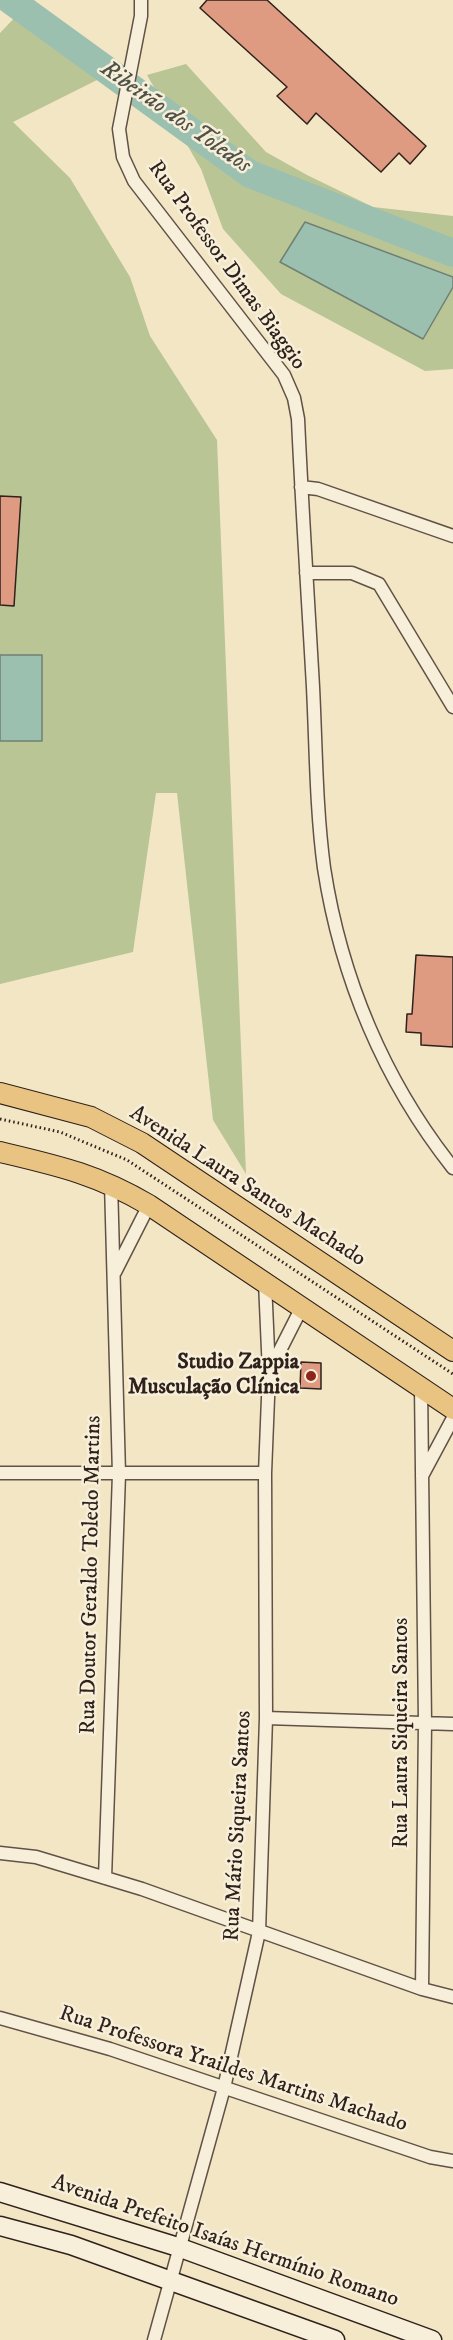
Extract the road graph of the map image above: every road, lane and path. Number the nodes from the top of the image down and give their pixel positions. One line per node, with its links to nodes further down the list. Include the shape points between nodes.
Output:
1 (141, 0): 2 (street, Rua Professor Dimas Biaggio, via 120,143 134,181 284,375 298,419)
2 (301, 487): 3 (street, via 318,489); 4 (street, Rua Professor Dimas Biaggio)
3 (453, 536)
4 (306, 573): 5 (street, via 352,573 379,584); 9 (street, Rua Professor Dimas Biaggio, via 321,830 337,935 359,1005 386,1065 409,1106)
5 (453, 707)
6 (0, 1094): 15 (main road, Avenida Laura Santos Machado, via 91,1117 142,1143)
7 (0, 1119): 17 (path, via 60,1132 127,1160)
8 (0, 1152): 10 (main road, via 73,1169)
9 (453, 1168)
10 (111, 1183): 11 (main road); 12 (street, Rua Doutor Geraldo Toledo Martins)
11 (149, 1205): 12 (street, Rua Doutor Geraldo Toledo Martins); 13 (main road)
12 (115, 1273): 23 (street, Rua Doutor Geraldo Toledo Martins)
13 (265, 1282): 14 (main road); 16 (street, Rua Mário Siqueira Santos)
14 (302, 1307): 16 (street, Rua Mário Siqueira Santos); 18 (main road)
15 (453, 1351)
16 (269, 1373): 22 (street, Rua Mário Siqueira Santos)
17 (453, 1374)
18 (421, 1386): 19 (main road); 24 (street, Rua Laura Siqueira Santos)
19 (453, 1409)
20 (453, 1418): 24 (street, Rua Laura Siqueira Santos)
21 (0, 1473): 23 (street)
22 (265, 1473): 23 (street); 25 (street, Rua Mário Siqueira Santos)
23 (119, 1474): 29 (street, Rua Doutor Geraldo Toledo Martins)
24 (422, 1477): 26 (street, Rua Laura Siqueira Santos)
25 (266, 1719): 26 (street); 30 (street, Rua Mário Siqueira Santos)
26 (425, 1723): 27 (street); 31 (street, Rua Laura Siqueira Santos)
27 (453, 1724)
28 (0, 1853): 29 (street, via 36,1857)
29 (105, 1878): 30 (street)
30 (259, 1932): 31 (street); 34 (street, Rua Mário Siqueira Santos)
31 (422, 1989): 32 (street)
32 (453, 1997)
33 (0, 2018): 34 (street, Rua Professora Yraildes Martins Machado, via 110,2049)
34 (224, 2088): 35 (street, Rua Professora Yraildes Martins Machado, via 430,2157); 38 (street, Rua Mário Siqueira Santos)
35 (453, 2161)
36 (0, 2192): 38 (main road, Avenida Prefeito Isaías Hermínio Romano)
37 (0, 2226): 39 (main road)
38 (178, 2247): 39 (street, Rua Mário Siqueira Santos); 42 (main road, Avenida Prefeito Isaías Hermínio Romano)
39 (169, 2279): 40 (street, Rua Mário Siqueira Santos); 41 (main road)
40 (154, 2340)
41 (335, 2340)
42 (432, 2340)

